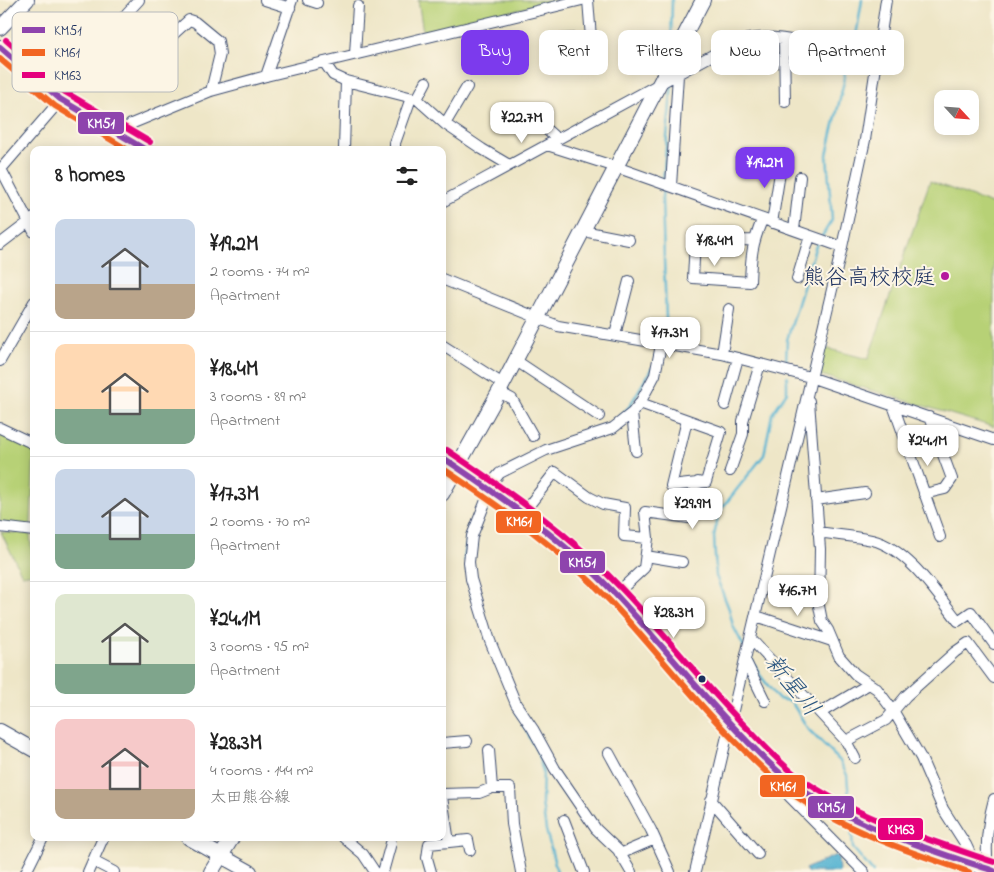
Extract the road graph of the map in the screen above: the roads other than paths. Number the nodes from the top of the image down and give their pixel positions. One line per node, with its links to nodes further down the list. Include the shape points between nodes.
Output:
1 (27, 0): 10 (main road)
2 (139, 0): 11 (street)
3 (265, 0): 8 (street)
4 (582, 0): 21 (street)
5 (588, 0): 15 (street)
6 (703, 0): 16 (main road)
7 (886, 0): 17 (street)
8 (291, 4): 28 (street)
9 (358, 6): 21 (street)
10 (15, 12)
11 (128, 12)
12 (12, 16): 13 (main road)
13 (0, 28)
14 (178, 30): 33 (street, via 190,20 218,41 220,54)
15 (590, 30)
16 (687, 30)
17 (882, 30)
18 (784, 39): 19 (street); 23 (street, via 749,39); 38 (street)
19 (789, 40)
20 (0, 47): 22 (main road)
21 (355, 54): 24 (street)
22 (12, 57)
23 (701, 59)
24 (324, 62): 28 (street); 29 (street, via 333,75)
25 (671, 75): 31 (main road)
26 (675, 75): 53 (street)
27 (876, 75): 64 (street)
28 (266, 76): 33 (street)
29 (346, 81): 37 (street); 45 (street)
30 (426, 82): 37 (street)
31 (662, 84): 42 (street); 51 (main road)
32 (467, 86): 40 (street)
33 (211, 91): 41 (street, via 130,124)
34 (52, 92): 36 (main road)
35 (66, 92): 36 (street)
36 (60, 99): 41 (main road); 49 (street)
37 (414, 99): 40 (street); 46 (street)
38 (785, 102)
39 (536, 120): 42 (street)
40 (445, 124): 50 (street)
41 (121, 137): 44 (main road)
42 (557, 139): 43 (street)
43 (547, 145): 50 (street); 51 (street)
44 (138, 146)
45 (344, 146)
46 (395, 146)
47 (0, 153): 49 (street)
48 (782, 160): 57 (street)
49 (7, 162): 55 (street, via 1,169)
50 (509, 165): 54 (street)
51 (616, 167): 53 (street); 58 (main road)
52 (800, 177): 59 (street)
53 (670, 186): 57 (street)
54 (446, 200)
55 (30, 217)
56 (30, 220): 63 (street)
57 (767, 221): 59 (street); 62 (street)
58 (583, 230): 61 (street); 70 (main road)
59 (794, 230): 60 (street)
60 (812, 237): 64 (street); 65 (street)
61 (629, 240)
62 (754, 240): 62 (street, via 750,282 693,278 695,241)
63 (0, 244)
64 (842, 247): 79 (street)
65 (797, 278)
66 (446, 281): 70 (street)
67 (629, 281): 71 (street)
68 (30, 309): 77 (street)
69 (729, 309): 74 (street)
70 (538, 317): 71 (street, via 558,326); 76 (main road)
71 (615, 336): 72 (street)
72 (661, 344): 74 (street); 82 (street, via 655,375)
73 (446, 347): 80 (street)
74 (722, 354): 75 (street)
75 (738, 358): 78 (street); 83 (street)
76 (516, 360): 80 (main road); 86 (street)
77 (0, 361)
78 (760, 364): 79 (street); 96 (street, via 743,421 743,434)
79 (810, 377): 81 (street); 84 (street)
80 (501, 388): 90 (street, via 512,399); 95 (main road)
81 (809, 389): 102 (street); 112 (street)
82 (640, 404): 85 (street); 88 (street)
83 (724, 405)
84 (893, 405): 87 (street); 101 (street)
85 (632, 413): 93 (street); 99 (street, via 613,428 546,450 500,473)
86 (599, 416)
87 (929, 417): 91 (street); 101 (street, via 952,479 945,488)
88 (687, 420): 97 (street, via 671,486); 97 (street, via 721,432 706,482)
89 (0, 428): 92 (street)
90 (533, 436)
91 (994, 440)
92 (30, 442)
93 (636, 450)
94 (446, 460): 95 (main road)
95 (458, 468): 98 (main road); 99 (main road)
96 (730, 471)
97 (698, 482): 108 (street, via 689,518 646,512)
98 (446, 488)
99 (487, 488): 103 (main road); 147 (street, via 472,536 469,562 490,641 516,704 554,769 596,828)
100 (865, 493): 102 (street)
101 (924, 494): 107 (street)
102 (816, 500): 106 (street)
103 (523, 513): 108 (street, via 555,472 589,497 603,504 625,508 624,536); 111 (main road, via 569,548)
104 (0, 527): 105 (street)
105 (30, 531)
106 (818, 532): 114 (street, via 819,606); 115 (street, via 874,540 893,550 910,562 958,621 971,612)
107 (940, 537)
108 (648, 538): 109 (street)
109 (646, 556): 110 (street); 111 (street, via 644,568)
110 (682, 562)
111 (616, 594): 122 (main road)
112 (756, 616): 113 (street); 114 (street)
113 (749, 641): 116 (street); 121 (street)
114 (832, 641): 118 (street, via 854,674)
115 (994, 644)
116 (745, 660): 119 (street); 122 (street)
117 (994, 678): 120 (street, via 968,643 913,690)
118 (869, 684): 120 (street, via 878,689); 121 (street)
119 (765, 701)
120 (894, 712): 125 (street, via 886,720); 151 (street, via 921,758 943,809 966,845)
121 (820, 713): 125 (street)
122 (730, 726): 131 (main road); 135 (street)
123 (1, 734): 127 (main road)
124 (467, 741): 126 (street)
125 (846, 741): 130 (street)
126 (446, 743)
127 (30, 748)
128 (489, 750): 132 (street)
129 (610, 753): 138 (street)
130 (855, 758)
131 (792, 783): 151 (main road, via 819,801 862,822); 165 (street, via 789,796)
132 (492, 788): 133 (street, via 479,793); 160 (street, via 510,788 512,824)
133 (446, 795)
134 (994, 799): 151 (street)
135 (711, 800): 148 (street); 164 (street)
136 (564, 820): 161 (street)
137 (446, 822): 144 (street)
138 (654, 838): 147 (street); 163 (street)
139 (42, 841): 152 (street)
140 (102, 841): 150 (street)
141 (196, 841): 149 (main road)
142 (230, 841): 149 (main road)
143 (348, 841): 157 (street, via 364,854)
144 (449, 842): 146 (street, via 468,840); 159 (street, via 429,844 427,858)
145 (391, 843): 158 (street)
146 (470, 850)
147 (620, 854): 162 (street)
148 (758, 854)
149 (222, 855): 155 (main road); 156 (main road)
150 (93, 861): 153 (street); 154 (street)
151 (986, 868)
152 (26, 872)
153 (88, 872)
154 (114, 872)
155 (212, 872)
156 (250, 872)
157 (375, 872)
158 (383, 872)
159 (431, 872)
160 (521, 872)
161 (584, 872)
162 (631, 872)
163 (670, 872)
164 (695, 872)
165 (864, 872)

